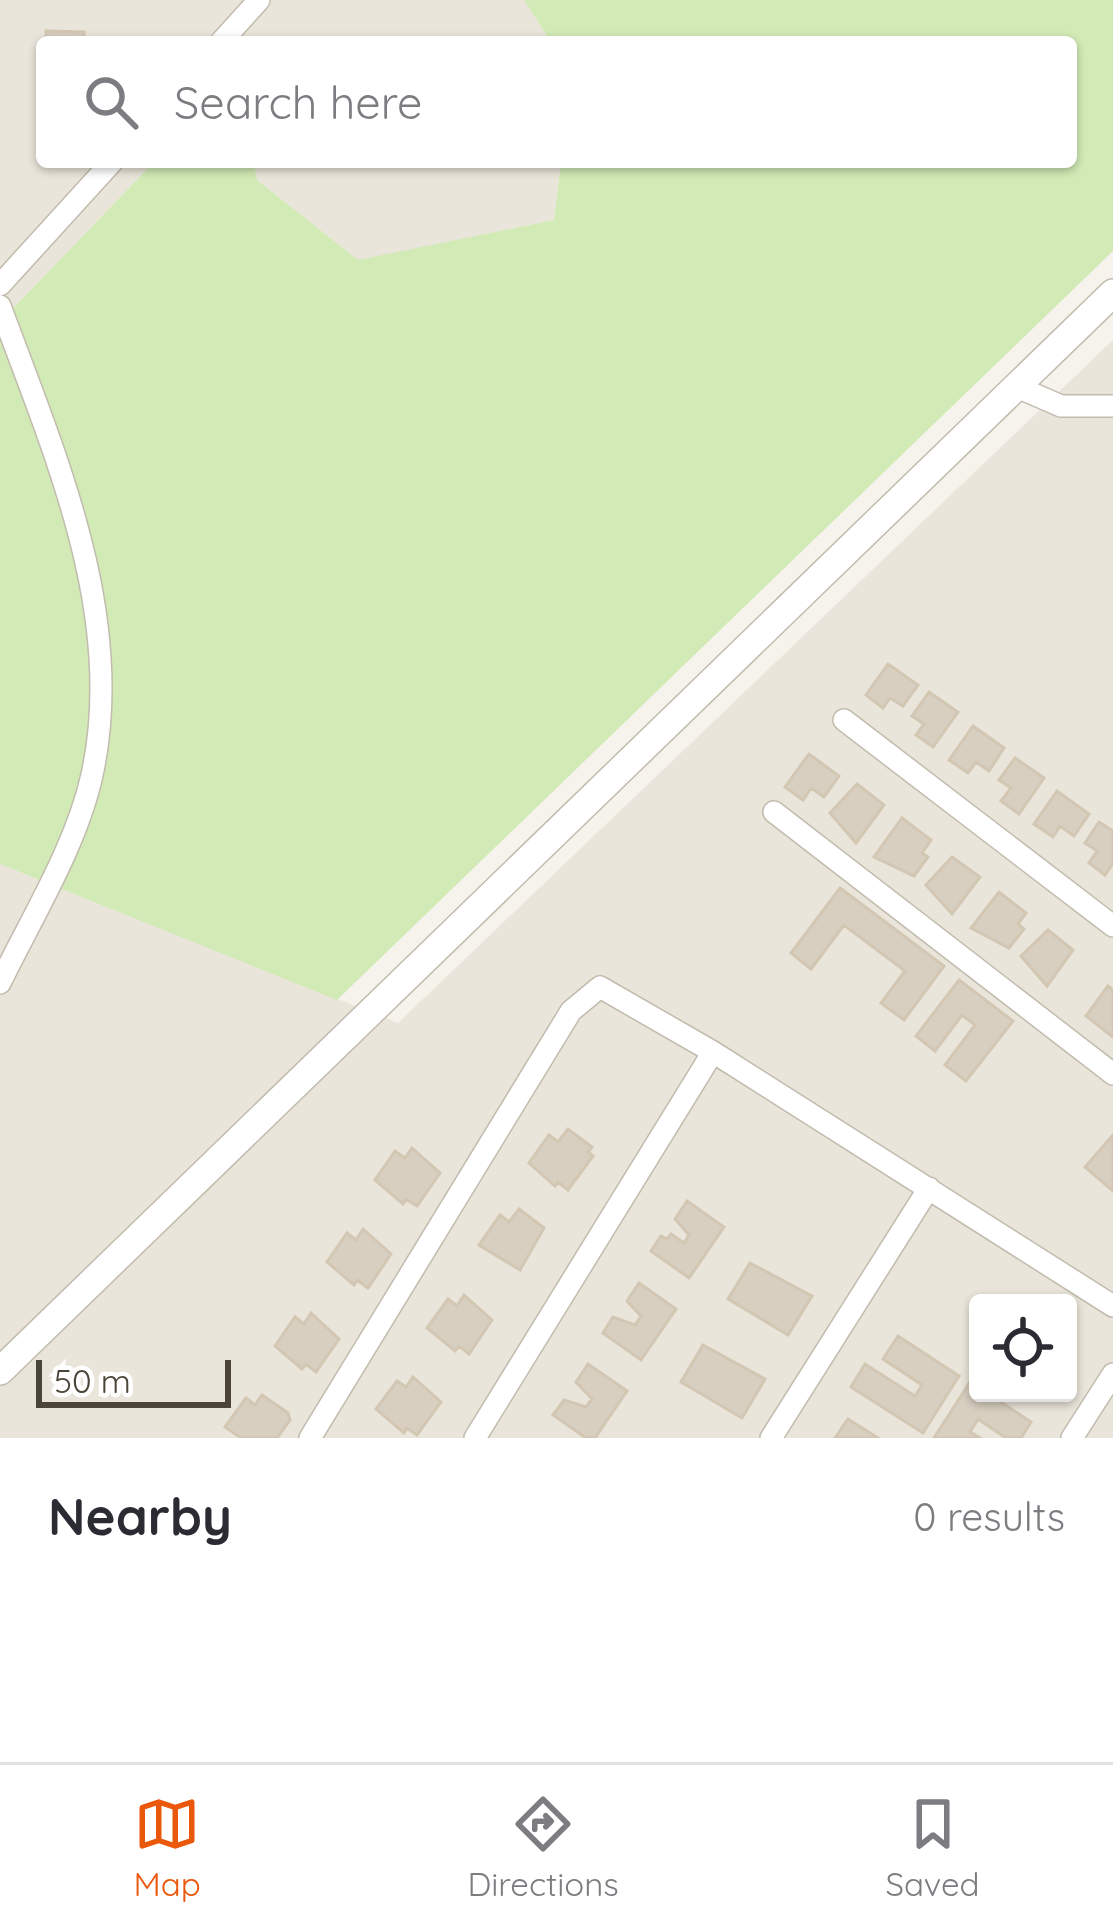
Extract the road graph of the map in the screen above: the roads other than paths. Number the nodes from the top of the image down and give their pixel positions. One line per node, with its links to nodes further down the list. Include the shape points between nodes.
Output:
1 (259, 0): 2 (street)
2 (226, 36)
3 (107, 168): 4 (street)
4 (0, 285)
5 (1113, 293): 7 (street)
6 (0, 306): 12 (street, via 87,562 101,683 92,776)
7 (1015, 386): 8 (street, via 1061,406); 17 (street)
8 (1113, 406)
9 (844, 720): 11 (street)
10 (774, 812): 14 (street)
11 (1113, 926)
12 (0, 983)
13 (712, 1052): 15 (street); 19 (street, via 615,994 600,987 587,993); 20 (street)
14 (1113, 1074)
15 (929, 1188): 16 (street); 21 (street)
16 (1113, 1306)
17 (0, 1371)
18 (1113, 1374): 22 (street)
19 (310, 1438)
20 (475, 1438)
21 (772, 1438)
22 (1072, 1438)

